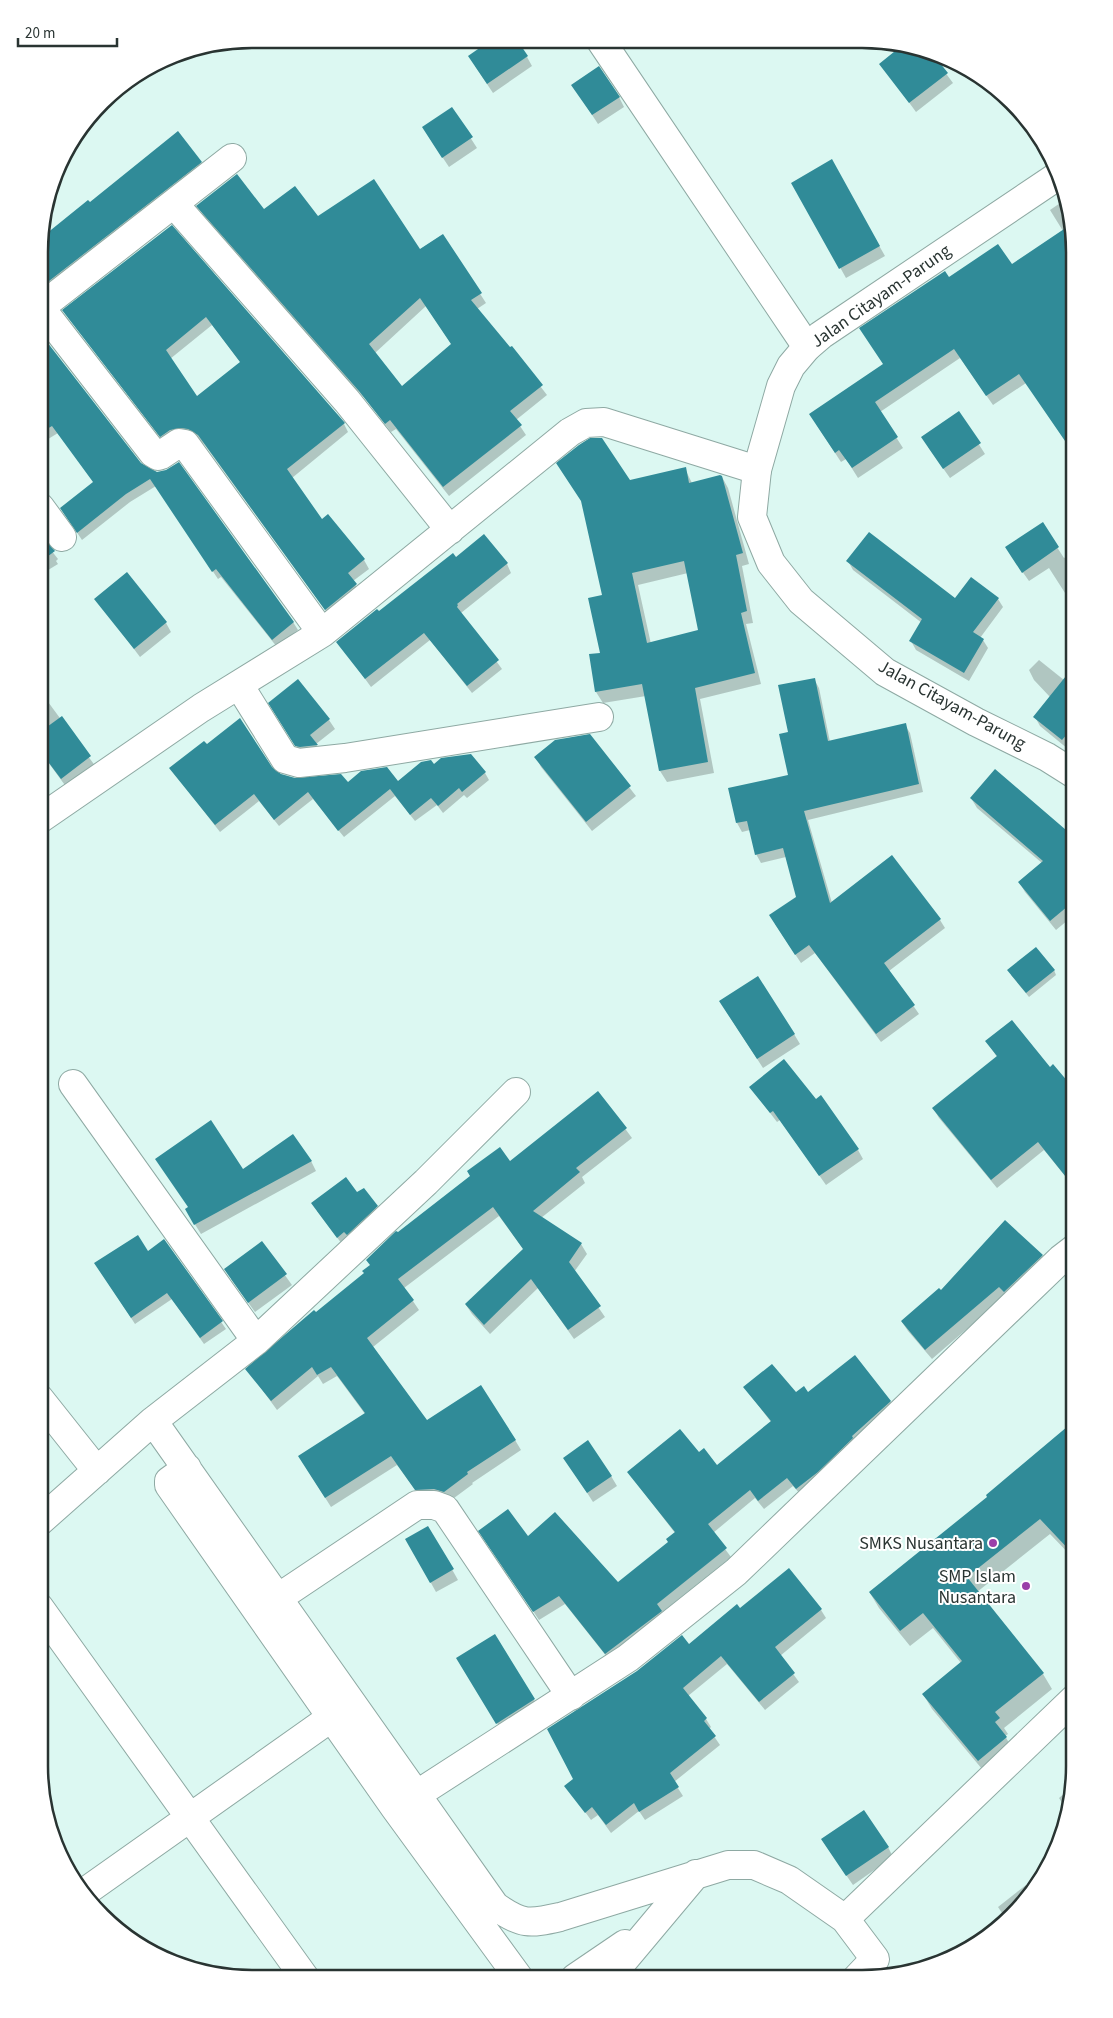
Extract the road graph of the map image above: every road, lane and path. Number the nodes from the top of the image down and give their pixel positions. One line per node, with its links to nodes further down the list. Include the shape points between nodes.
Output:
1 (605, 48): 7 (street)
2 (232, 158): 4 (street)
3 (1052, 179): 7 (street, Jalan Citayam-Parung)
4 (174, 204): 5 (street); 10 (street, via 347,401)
5 (48, 302)
6 (48, 316): 12 (street, via 153,453 158,456 179,443 185,444)
7 (807, 347): 8 (street, Jalan Citayam-Parung, via 791,366 781,386)
8 (756, 470): 10 (street, via 604,422 586,423 570,432); 15 (street, Jalan Citayam-Parung, via 752,517 771,563 802,601 885,672)
9 (48, 518): 11 (street)
10 (450, 530): 12 (street)
11 (62, 537)
12 (322, 633): 13 (street)
13 (239, 685): 14 (street, via 285,759 299,763); 16 (street)
14 (599, 717)
15 (1066, 769)
16 (48, 813)
17 (73, 1084): 20 (street)
18 (516, 1092): 20 (street, via 426,1182)
19 (1066, 1256): 28 (street, via 736,1572 628,1658)
20 (256, 1341): 22 (street)
21 (48, 1409): 24 (street)
22 (153, 1421): 23 (street); 24 (street)
23 (187, 1468): 26 (street); 30 (street, via 169,1481 169,1485)
24 (97, 1471): 25 (street)
25 (48, 1514)
26 (278, 1598): 28 (street, via 418,1505 434,1505 445,1509); 31 (street)
27 (48, 1620): 32 (street)
28 (571, 1696): 31 (street)
29 (1066, 1706): 35 (street)
30 (332, 1717): 32 (street); 39 (street)
31 (416, 1795): 33 (street, via 495,1906 513,1919 537,1922 560,1917)
32 (190, 1817): 34 (street); 38 (street)
33 (696, 1874): 35 (street, via 728,1865 754,1865 788,1880); 36 (street)
34 (89, 1889)
35 (845, 1919): 37 (street)
36 (654, 1924): 40 (street); 41 (street)
37 (881, 1967)
38 (299, 1970)
39 (513, 1970)
40 (587, 1970)
41 (615, 1970)

